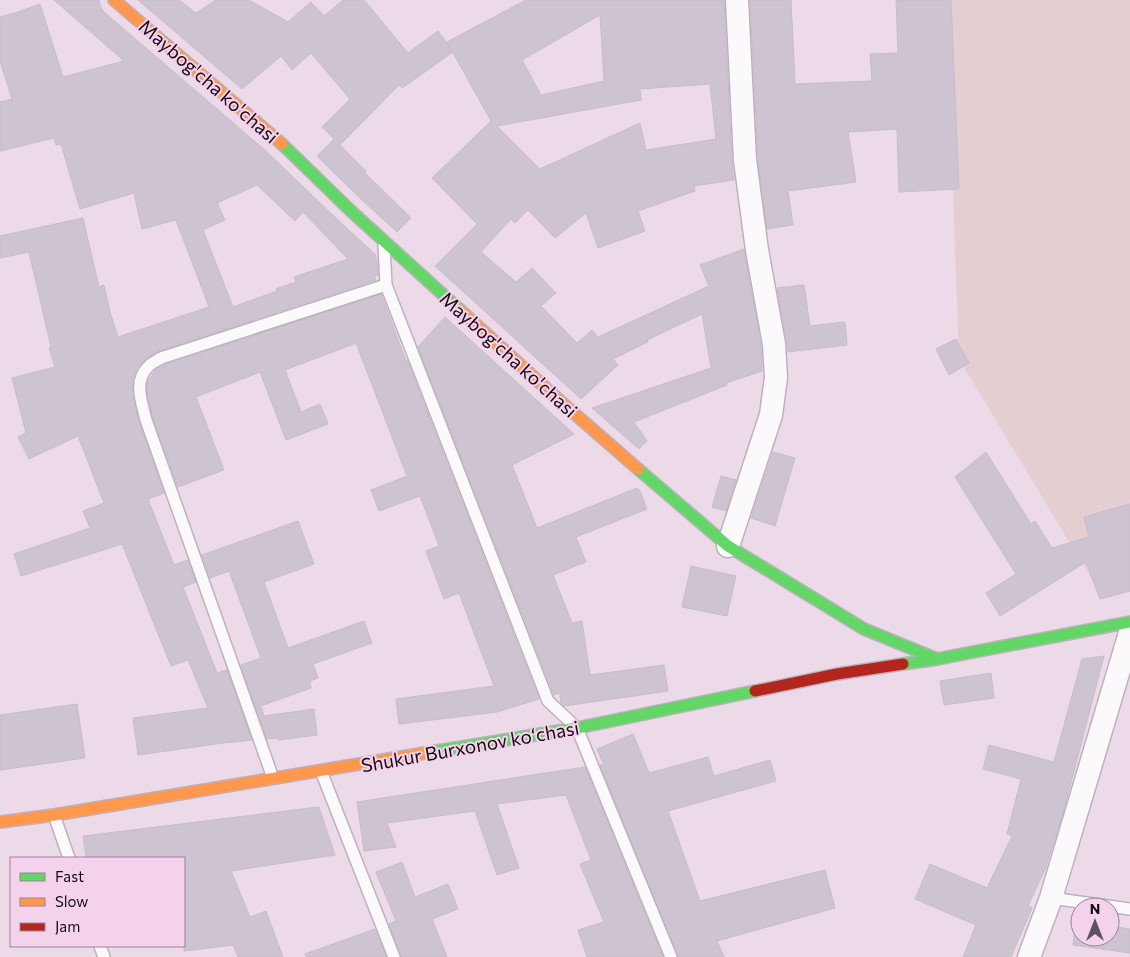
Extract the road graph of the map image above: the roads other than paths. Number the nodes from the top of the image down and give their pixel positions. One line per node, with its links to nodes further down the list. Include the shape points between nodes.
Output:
1 (114, 0): 3 (street, Maybog'cha ko'chasi, via 277,139)
2 (736, 0): 5 (street, via 745,160 774,344 776,377 771,415)
3 (384, 240): 4 (lane); 5 (street, Maybog'cha ko'chasi, via 560,401)
4 (386, 285): 9 (lane, via 548,701); 11 (lane, via 161,358 142,376 139,390 146,420)
5 (728, 546): 8 (street, Maybog'cha ko'chasi, via 864,629)
6 (1130, 622): 8 (street, Shukur Burxonov koʻchasi)
7 (1130, 633): 15 (street)
8 (937, 659): 9 (street, Shukur Burxonov koʻchasi, via 837,674)
9 (577, 728): 10 (street, Shukur Burxonov koʻchasi); 18 (lane)
10 (321, 771): 11 (street, Shukur Burxonov koʻchasi); 17 (lane)
11 (273, 778): 12 (street, Shukur Burxonov koʻchasi)
12 (54, 815): 13 (street, Shukur Burxonov koʻchasi); 14 (lane)
13 (0, 822)
14 (69, 857)
15 (1050, 898): 16 (lane); 19 (street)
16 (1130, 909)
17 (394, 957)
18 (671, 957)
19 (1029, 957)

